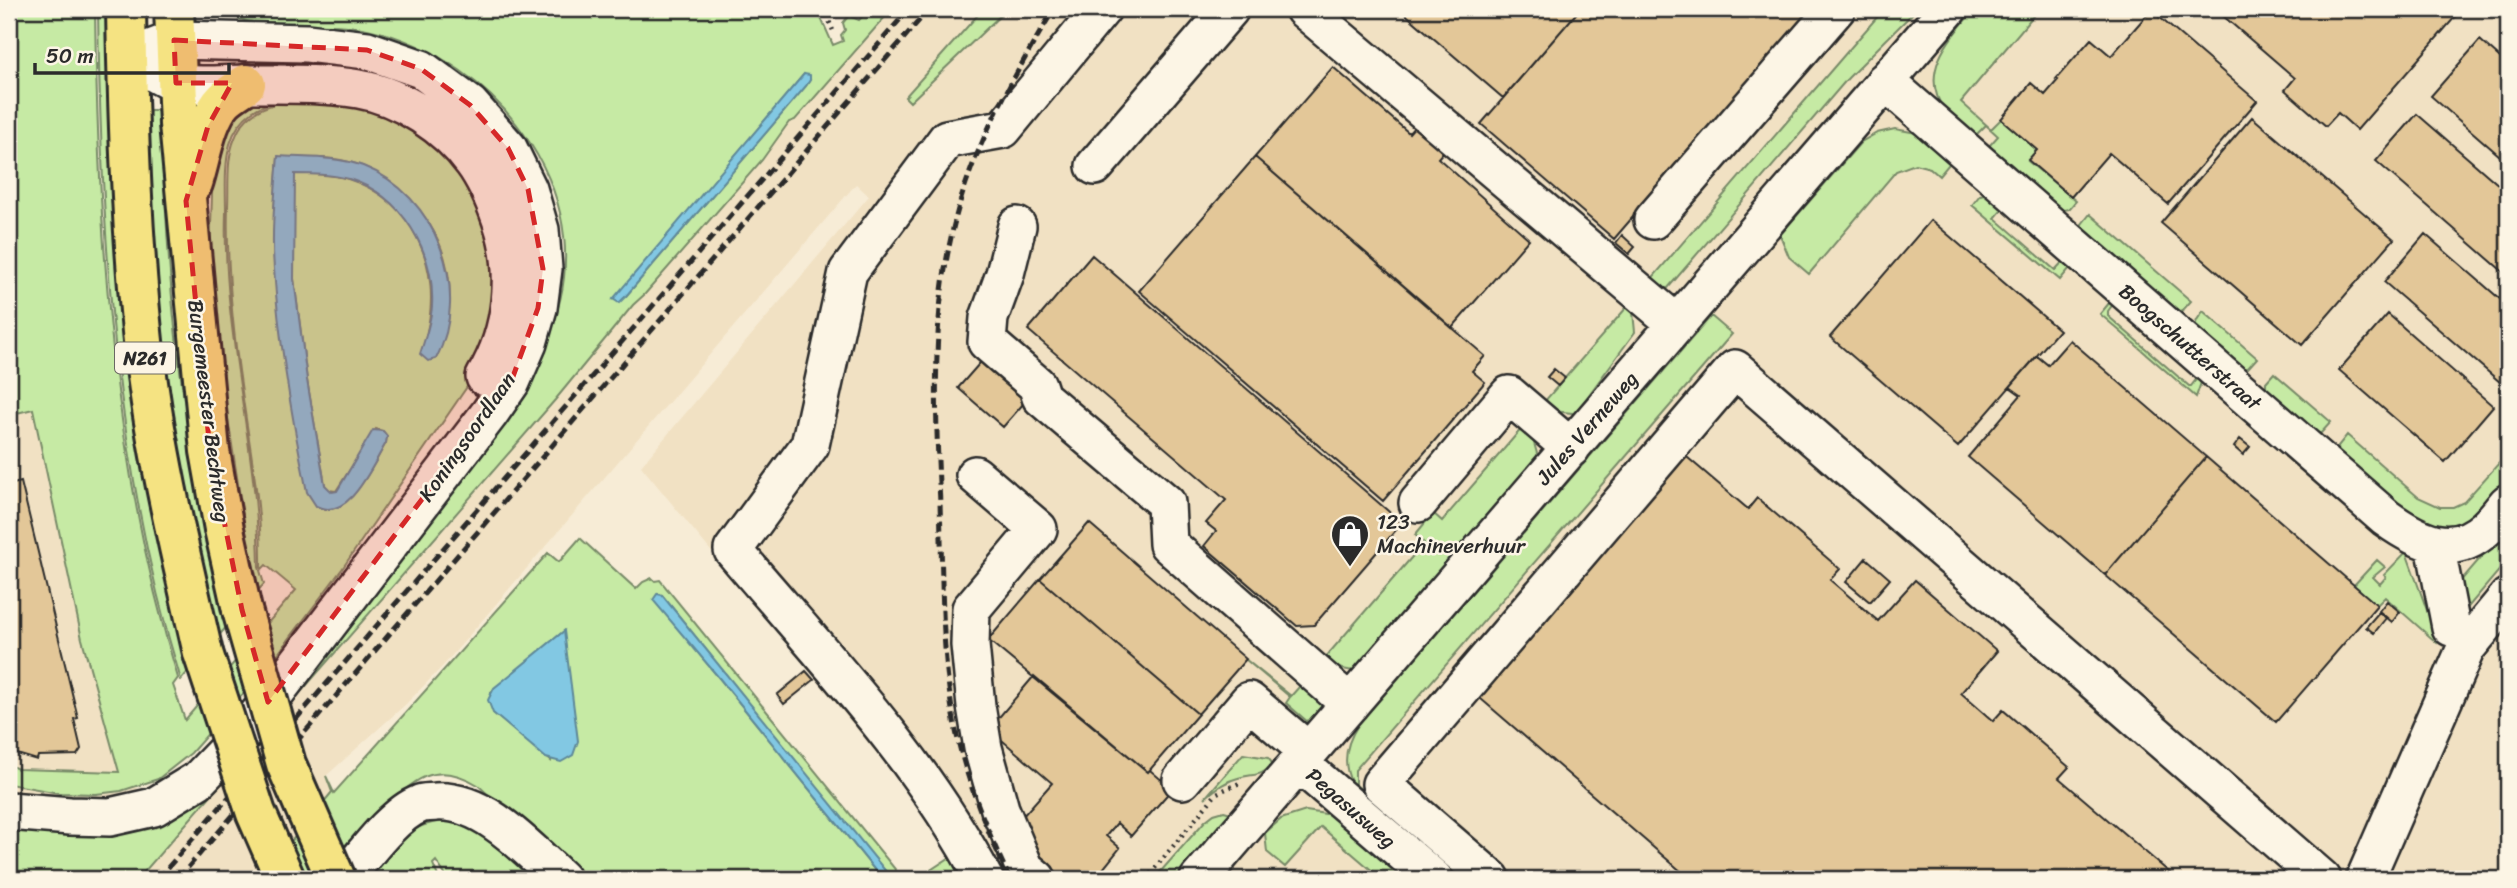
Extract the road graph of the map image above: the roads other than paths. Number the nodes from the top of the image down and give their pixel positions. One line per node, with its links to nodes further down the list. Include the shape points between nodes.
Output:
1 (126, 9): 8 (main road, N261)
2 (1102, 9): 33 (street, via 1003,129 947,139 848,272 810,446 733,550 887,732 961,837)
3 (1230, 9): 12 (street)
4 (1304, 9): 16 (street)
5 (1836, 9): 14 (street)
6 (1948, 9): 9 (street, Jules Verneweg)
7 (174, 24): 8 (street, Koningsoordlaan); 10 (main road, Burgemeester Bechtweg / N261); 28 (street, Koningsoordlaan, via 367,50 421,69 470,105 508,148 528,188 540,230 543,269 538,308 510,382 488,414 249,727 198,780 154,807 110,817)
8 (127, 58): 10 (street, Koningsoordlaan); 29 (main road, N261, bridge, via 145,361 163,467 203,653 256,813)
9 (1885, 81): 16 (street, Jules Verneweg); 21 (street, Boogschutterstraat, via 2386,518)
10 (176, 83): 11 (street, Koningsoordlaan); 13 (main road, Burgemeester Bechtweg / N261)
11 (246, 83): 13 (main road, via 222,102 208,126); 27 (street, Koningsoordlaan, via 361,89 402,104 443,130 473,162 506,234 510,305 503,336 487,374 365,551 242,716 186,770 150,792 108,803 72,804)
12 (1095, 166)
13 (186, 201): 30 (main road, Burgemeester Bechtweg / N261, bridge, via 210,451 224,529 286,764)
14 (1653, 220)
15 (1017, 226): 24 (street, via 989,318 987,342 1037,385 1041,397 1166,503 1168,544)
16 (1677, 324): 17 (street, Jules Verneweg)
17 (1571, 448): 19 (street, via 1509,395); 24 (street, Jules Verneweg)
18 (975, 475): 34 (street, via 1038,529 971,609 970,645 981,737 1000,809 1025,869)
19 (1418, 503)
20 (2508, 503): 21 (street, via 2477,534 2461,543)
21 (2435, 545): 23 (street)
22 (2508, 597): 39 (street, via 2466,648)
23 (2451, 627)
24 (1350, 704): 25 (street, Jules Verneweg)
25 (1299, 765): 26 (street, Pegasusweg, via 1249,701); 35 (street, Jules Verneweg); 36 (street, Pegasusweg)
26 (1182, 780)
27 (9, 790)
28 (9, 811)
29 (285, 879)
30 (336, 879)
31 (344, 879): 32 (street, via 391,824 420,803 444,802 467,805 509,832)
32 (561, 879)
33 (984, 879)
34 (1037, 879)
35 (1199, 879)
36 (1434, 879)
37 (1490, 879): 38 (street, via 1381,785 1735,369)
38 (2322, 879)
39 (2365, 879)

